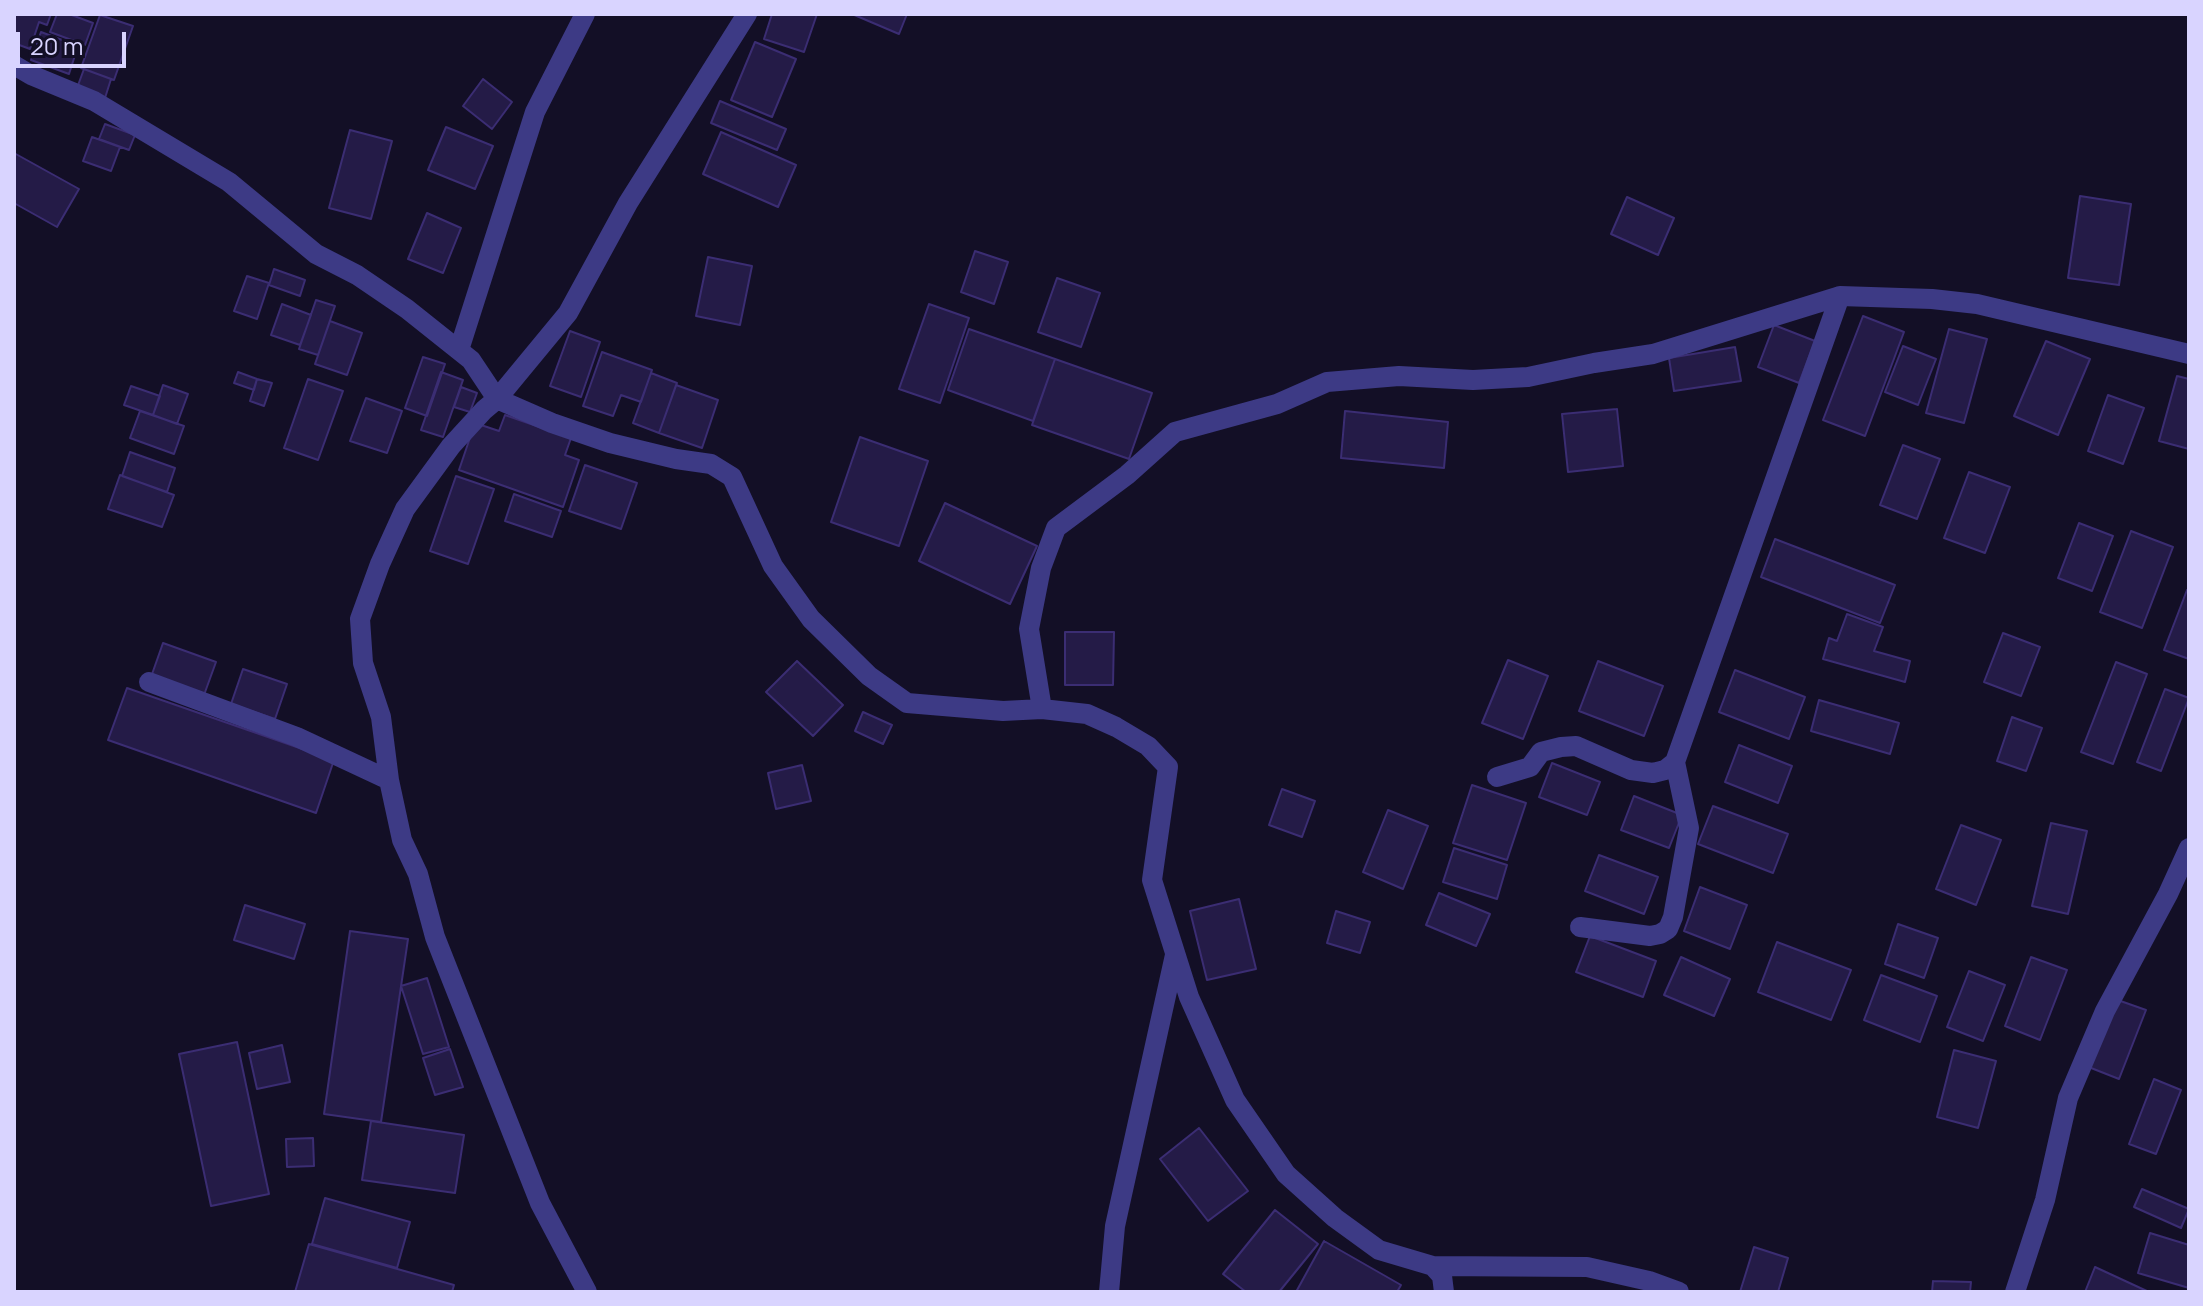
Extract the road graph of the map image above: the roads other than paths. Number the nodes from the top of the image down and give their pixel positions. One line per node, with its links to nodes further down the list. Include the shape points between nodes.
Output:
1 (585, 14): 5 (street, via 535,112)
2 (747, 14): 7 (street, via 628,203 568,313)
3 (14, 65): 5 (street, via 94,101 229,182 316,254 357,275)
4 (1840, 296): 6 (street, via 1977,304); 9 (street, via 1653,354 1528,377 1399,376 1327,382 1277,404 1175,432 1056,528 1041,568 1029,629); 10 (street)
5 (459, 350): 7 (street)
6 (2189, 354)
7 (497, 399): 9 (street, via 610,443 711,464 732,477 773,566 811,619 869,676 907,703); 12 (street, via 451,446 405,509 360,619 363,663 381,717)
8 (149, 682): 12 (street, via 297,737)
9 (1042, 709): 15 (street, via 1087,714 1116,727 1148,746 1168,767 1152,880)
10 (1675, 762): 11 (street, via 1653,773 1631,770 1576,746 1561,747 1541,752 1530,767); 14 (street, via 1689,828 1668,929 1650,936)
11 (1497, 777)
12 (389, 780): 17 (street, via 402,840 418,874 435,937 540,1203)
13 (2189, 848): 21 (street, via 2105,1011 2068,1098 2045,1200)
14 (1580, 927)
15 (1175, 954): 16 (street, via 1235,1100 1286,1174 1379,1250); 18 (street, via 1115,1226)
16 (1433, 1266): 19 (street, via 1442,1276); 20 (street, via 1587,1267)
17 (587, 1292)
18 (1109, 1292)
19 (1444, 1292)
20 (1679, 1292)
21 (2015, 1292)

